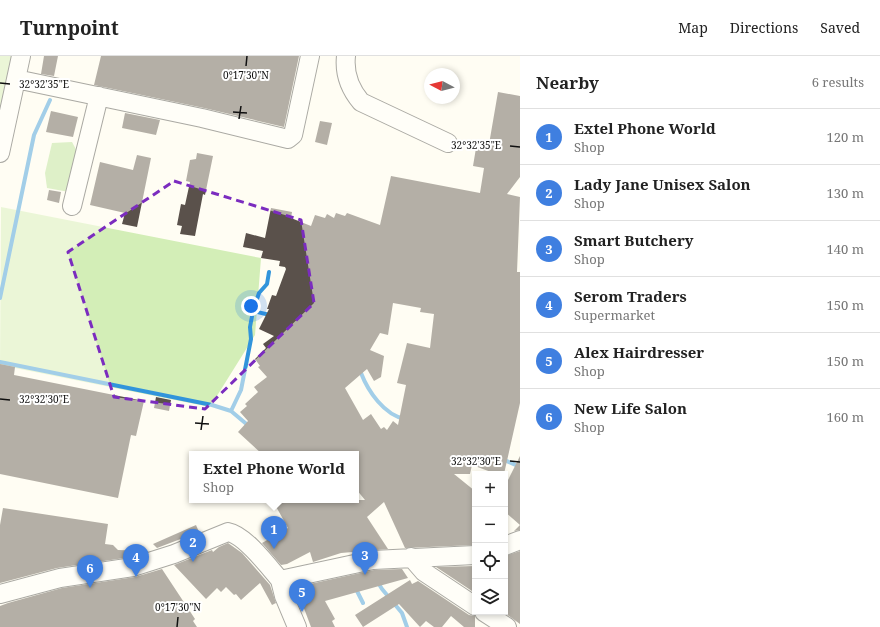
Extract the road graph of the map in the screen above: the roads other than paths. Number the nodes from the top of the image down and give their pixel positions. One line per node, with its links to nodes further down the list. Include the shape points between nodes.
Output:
1 (21, 56): 4 (street)
2 (310, 56): 5 (street, via 293,135 288,139)
3 (346, 56): 6 (street, via 348,81 361,102)
4 (16, 79): 5 (street); 7 (street)
5 (99, 96): 8 (street)
6 (448, 143)
7 (0, 153)
8 (72, 206)
9 (520, 540): 10 (street)
10 (508, 545)
11 (472, 555): 12 (street)
12 (412, 557): 13 (street, via 365,562); 15 (street, via 424,572)
13 (280, 580): 14 (street, via 240,538 228,532 133,567 60,578); 17 (street)
14 (0, 594)
15 (472, 604)
16 (489, 615): 18 (street)
17 (297, 627)
18 (508, 627)

